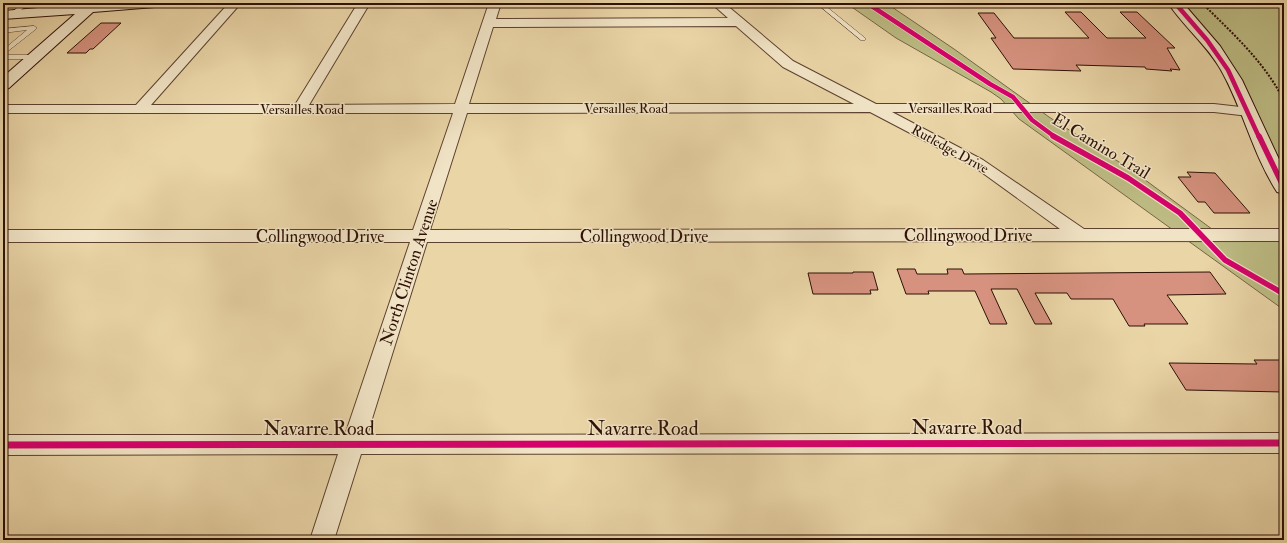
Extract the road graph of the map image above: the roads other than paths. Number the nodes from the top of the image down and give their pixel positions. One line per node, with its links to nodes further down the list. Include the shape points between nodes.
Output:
1 (26, 3): 10 (lane)
2 (155, 3): 9 (main road)
3 (235, 3): 21 (street)
4 (364, 3): 22 (street)
5 (495, 3): 12 (street, North Clinton Avenue)
6 (717, 3): 11 (street, Rutledge Drive)
7 (818, 3): 14 (lane)
8 (1175, 3): 24 (main road, via 1205,37 1229,71)
9 (91, 6): 10 (main road); 17 (main road)
10 (8, 15)
11 (738, 22): 12 (street); 20 (street, Rutledge Drive, via 788,64)
12 (489, 23): 23 (street, North Clinton Avenue)
13 (3, 31): 15 (lane, via 34,28)
14 (862, 39)
15 (3, 53)
16 (3, 57): 17 (lane)
17 (35, 57): 18 (main road)
18 (3, 85)
19 (3, 108): 21 (street, Versailles Road)
20 (872, 108): 23 (street, Versailles Road); 24 (street, Versailles Road, via 1214,108); 26 (street, Rutledge Drive, via 978,163)
21 (140, 109): 22 (street, Versailles Road)
22 (299, 109): 23 (street, Versailles Road)
23 (462, 109): 29 (street, North Clinton Avenue)
24 (1249, 112): 25 (main road, via 1272,167)
25 (1284, 188)
26 (1080, 235): 27 (street, Collingwood Drive); 29 (street, Collingwood Drive)
27 (1284, 235)
28 (3, 236): 29 (street, Collingwood Drive)
29 (421, 236): 31 (street, North Clinton Avenue)
30 (1284, 443): 31 (street, Navarre Road)
31 (352, 444): 32 (street, Navarre Road); 33 (street, North Clinton Avenue)
32 (3, 445)
33 (322, 540)

